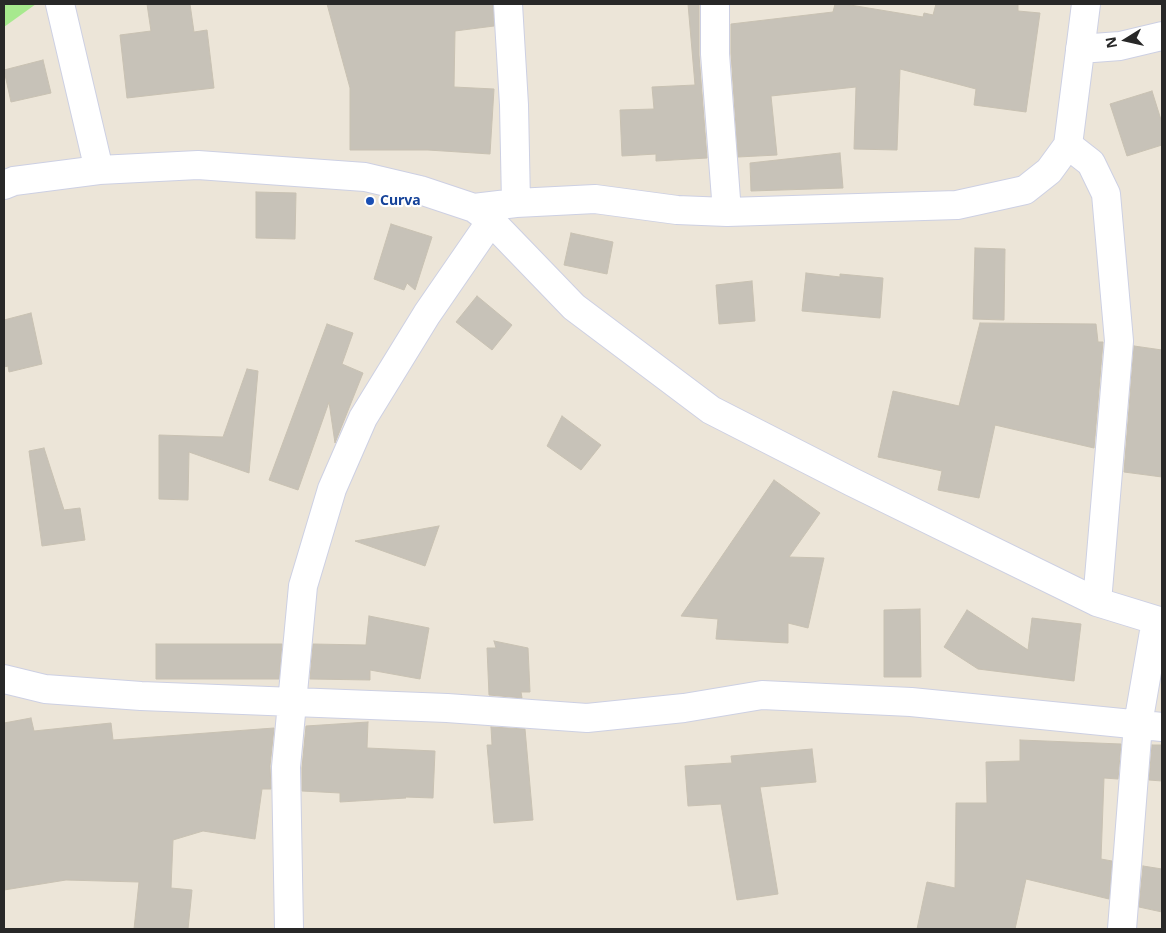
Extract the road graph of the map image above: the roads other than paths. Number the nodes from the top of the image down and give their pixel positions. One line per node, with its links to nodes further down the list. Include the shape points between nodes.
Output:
1 (60, 4): 8 (street)
2 (508, 4): 10 (street)
3 (715, 4): 11 (street, via 715,54)
4 (1086, 4): 6 (street)
5 (1162, 36): 6 (street, via 1120,46)
6 (1080, 49): 7 (street)
7 (1068, 145): 11 (street, via 1050,170 1025,190 957,205); 13 (street, via 1091,163 1106,194 1120,341)
8 (99, 170): 9 (street); 12 (street, via 198,165 365,177 420,190)
9 (4, 185)
10 (516, 203): 11 (street, via 595,199 677,210); 12 (street)
11 (727, 212)
12 (483, 215): 13 (street, via 574,307 711,410); 16 (street, via 363,418 332,489 303,586)
13 (1097, 602): 14 (street)
14 (1159, 621): 17 (street)
15 (4, 679): 16 (street, via 45,689)
16 (292, 701): 17 (street, via 587,718 684,708 762,695 912,702); 18 (street, via 286,767)
17 (1150, 726): 19 (street)
18 (289, 929)
19 (1122, 929)

